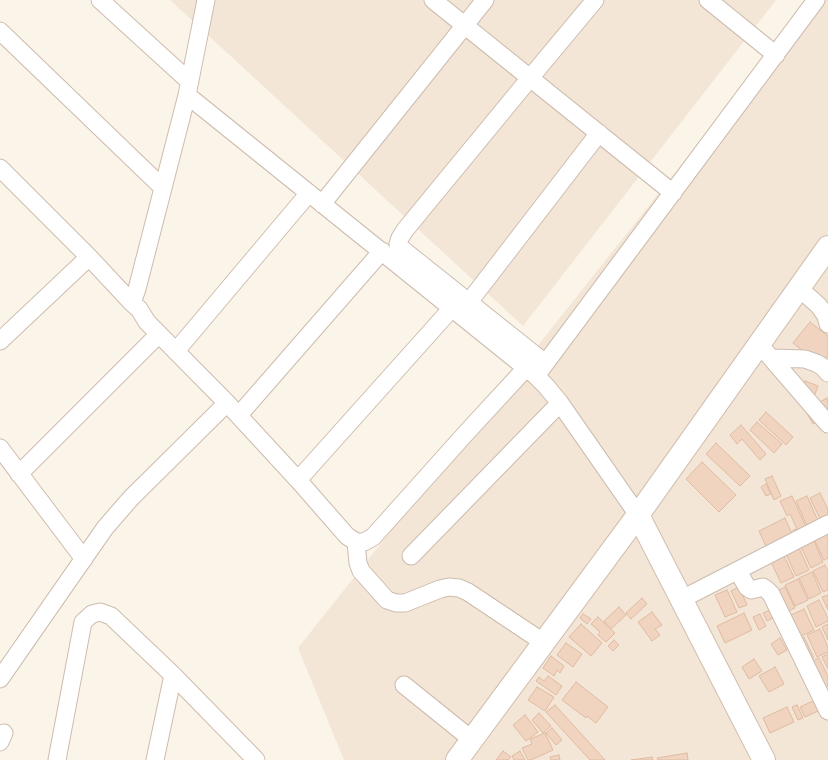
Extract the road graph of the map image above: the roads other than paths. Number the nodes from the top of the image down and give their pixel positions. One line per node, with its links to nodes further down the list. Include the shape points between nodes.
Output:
1 (100, 0): 12 (street)
2 (206, 0): 12 (street)
3 (433, 0): 8 (street)
4 (485, 0): 8 (street)
5 (595, 0): 11 (street)
6 (708, 0): 10 (street)
7 (816, 0): 10 (street)
8 (464, 25): 11 (street); 18 (street)
9 (0, 31): 15 (street)
10 (776, 55): 17 (street)
11 (530, 78): 13 (street); 23 (street, via 400,238 398,244)
12 (189, 89): 15 (street); 16 (street)
13 (599, 133): 17 (street); 23 (street)
14 (0, 168): 21 (street)
15 (163, 188): 24 (street)
16 (308, 193): 18 (street); 29 (street)
17 (673, 193): 32 (street)
18 (322, 204): 20 (street)
19 (828, 247): 22 (street)
20 (382, 252): 25 (street); 34 (street)
21 (89, 257): 24 (street); 28 (street)
22 (799, 288): 26 (street, via 819,306); 30 (street)
23 (469, 302): 32 (street)
24 (132, 303): 27 (street)
25 (452, 308): 32 (street); 38 (street)
26 (828, 324)
27 (159, 334): 29 (street); 37 (street)
28 (0, 341)
29 (176, 351): 34 (street)
30 (766, 351): 31 (street); 35 (street); 39 (street)
31 (826, 364)
32 (536, 369): 33 (street); 41 (street, via 466,434 373,537 364,542)
33 (560, 403): 39 (street); 42 (street)
34 (233, 409): 38 (street); 43 (street, via 131,498 105,528)
35 (828, 424)
36 (0, 448): 37 (street)
37 (19, 474): 43 (street)
38 (298, 480): 41 (street, via 347,536)
39 (638, 515): 45 (street); 46 (street)
40 (828, 524): 44 (street)
41 (356, 542): 46 (street, via 361,571 387,600 404,603 440,589 459,588)
42 (411, 556)
43 (84, 559): 48 (street)
44 (738, 571): 45 (street); 49 (street, via 747,587 752,590 763,587 771,594)
45 (682, 599): 53 (street)
46 (543, 642): 52 (street)
47 (173, 675): 54 (street, via 111,616 100,612 92,614 83,622); 55 (street); 56 (street)
48 (0, 679)
49 (822, 684): 51 (street)
50 (404, 685): 52 (street)
51 (828, 711)
52 (472, 739): 57 (street)
53 (759, 758)
54 (57, 760)
55 (156, 760)
56 (256, 760)
57 (457, 760)

